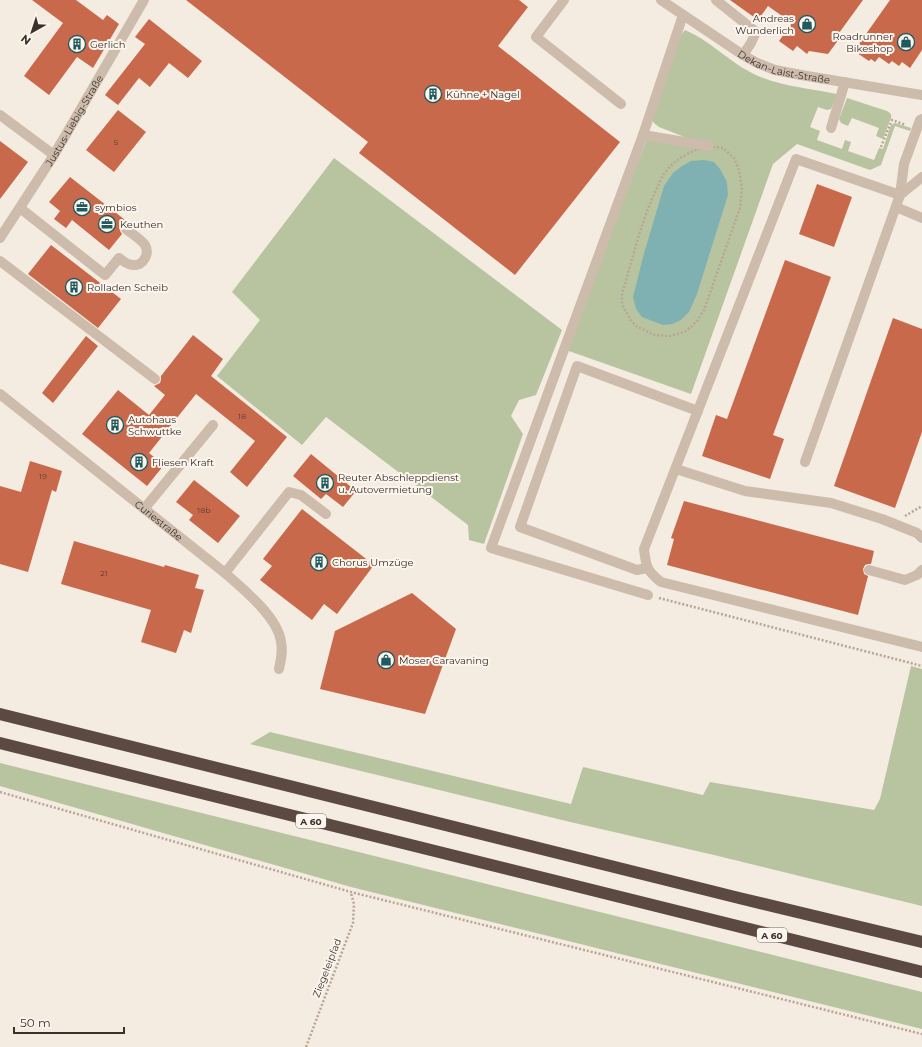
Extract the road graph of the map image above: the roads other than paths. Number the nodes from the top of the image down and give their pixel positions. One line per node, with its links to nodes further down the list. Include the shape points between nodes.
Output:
1 (144, 0): 15 (street, Justus-Liebig-Straße)
2 (564, 0): 9 (street, via 536,37)
3 (716, 0): 6 (street, via 756,32)
4 (667, 2): 5 (street, Dekan-Laist-Straße)
5 (683, 15): 6 (street, Dekan-Laist-Straße); 13 (street)
6 (743, 55): 7 (street, Dekan-Laist-Straße, via 776,70)
7 (845, 82): 8 (street, Dekan-Laist-Straße); 12 (street)
8 (922, 95)
9 (621, 104)
10 (0, 115): 15 (street)
11 (922, 119): 17 (street, via 904,164)
12 (831, 128)
13 (643, 135): 14 (street); 37 (street, via 490,548)
14 (709, 146)
15 (54, 155): 19 (street, Justus-Liebig-Straße)
16 (922, 177): 17 (street)
17 (900, 195): 18 (street); 26 (street, via 796,160)
18 (896, 207): 20 (street); 28 (street)
19 (20, 208): 21 (street, via 105,275 119,258 132,265 141,263 146,256 146,246); 22 (street, Justus-Liebig-Straße)
20 (922, 218)
21 (126, 229)
22 (0, 238)
23 (0, 261): 24 (street)
24 (155, 379)
25 (0, 394): 30 (street, Curiestraße)
26 (698, 411): 29 (street); 33 (street, via 577,366 520,527 637,570)
27 (213, 425): 30 (street)
28 (805, 462)
29 (676, 469): 32 (street, via 745,492 831,503 889,522 917,533); 33 (street, via 644,549)
30 (144, 509): 36 (street, Curiestraße)
31 (326, 514): 36 (street, via 301,495 289,492)
32 (922, 538)
33 (647, 568): 38 (street, via 661,582)
34 (869, 570): 35 (street, via 905,580)
35 (922, 570)
36 (224, 573): 39 (street, Curiestraße, via 248,593 270,617 281,640 282,656)
37 (648, 595)
38 (922, 647)
39 (279, 669)
40 (0, 714): 42 (highway)
41 (0, 743): 43 (highway, A 60)
42 (922, 942)
43 (922, 972)

